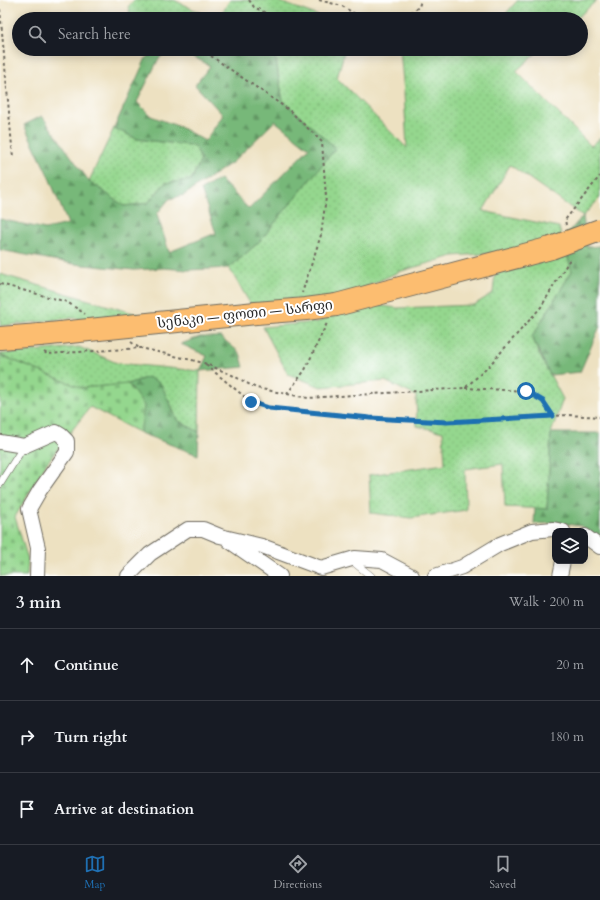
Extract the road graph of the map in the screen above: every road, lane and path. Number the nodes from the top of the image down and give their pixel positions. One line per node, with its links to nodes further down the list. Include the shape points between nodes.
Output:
1 (249, 0): 5 (path, via 254,7)
2 (319, 0): 6 (path, via 342,6)
3 (421, 0): 7 (path, via 419,6)
4 (0, 9): 9 (path)
5 (264, 12)
6 (352, 12)
7 (410, 12)
8 (211, 56): 15 (path, via 289,110 322,142 326,197 321,235)
9 (13, 158)
10 (600, 176): 11 (path, via 566,220)
11 (567, 227)
12 (600, 230): 16 (highway, სენაკი — ფოთი — სარფი, bridge, via 551,248)
13 (572, 255): 23 (path, via 541,307 487,368)
14 (0, 284): 17 (path, via 67,302)
15 (302, 293)
16 (336, 305): 20 (highway, სენაკი — ფოთი — სარფი, bridge, via 256,313); 24 (path, via 305,370)
17 (87, 315)
18 (0, 338): 20 (highway, სენაკი — ფოთი — სარფი)
19 (127, 340): 21 (path)
20 (40, 343): 21 (path, via 47,354)
21 (141, 348): 22 (path)
22 (204, 363): 24 (path, via 256,388); 25 (path, via 251,402 269,408 370,418 447,422)
23 (465, 388): 24 (path, via 308,398); 25 (path, via 526,391 543,401)
24 (287, 394)
25 (553, 416): 26 (path)
26 (600, 417)
27 (0, 442): 28 (street)
28 (24, 446): 29 (lane); 36 (street, via 56,432 67,441 67,452 29,509 38,548)
29 (0, 484)
30 (552, 529): 41 (street, via 532,531 500,544 462,567)
31 (220, 536): 34 (street, via 262,546 321,568); 37 (street, via 203,529 188,529 150,554); 38 (street)
32 (588, 538): 33 (street)
33 (600, 547)
34 (350, 559): 39 (lane); 40 (street, via 382,560)
35 (562, 564): 42 (street)
36 (37, 576)
37 (128, 576)
38 (280, 576)
39 (371, 576)
40 (412, 576)
41 (435, 576)
42 (560, 576)

